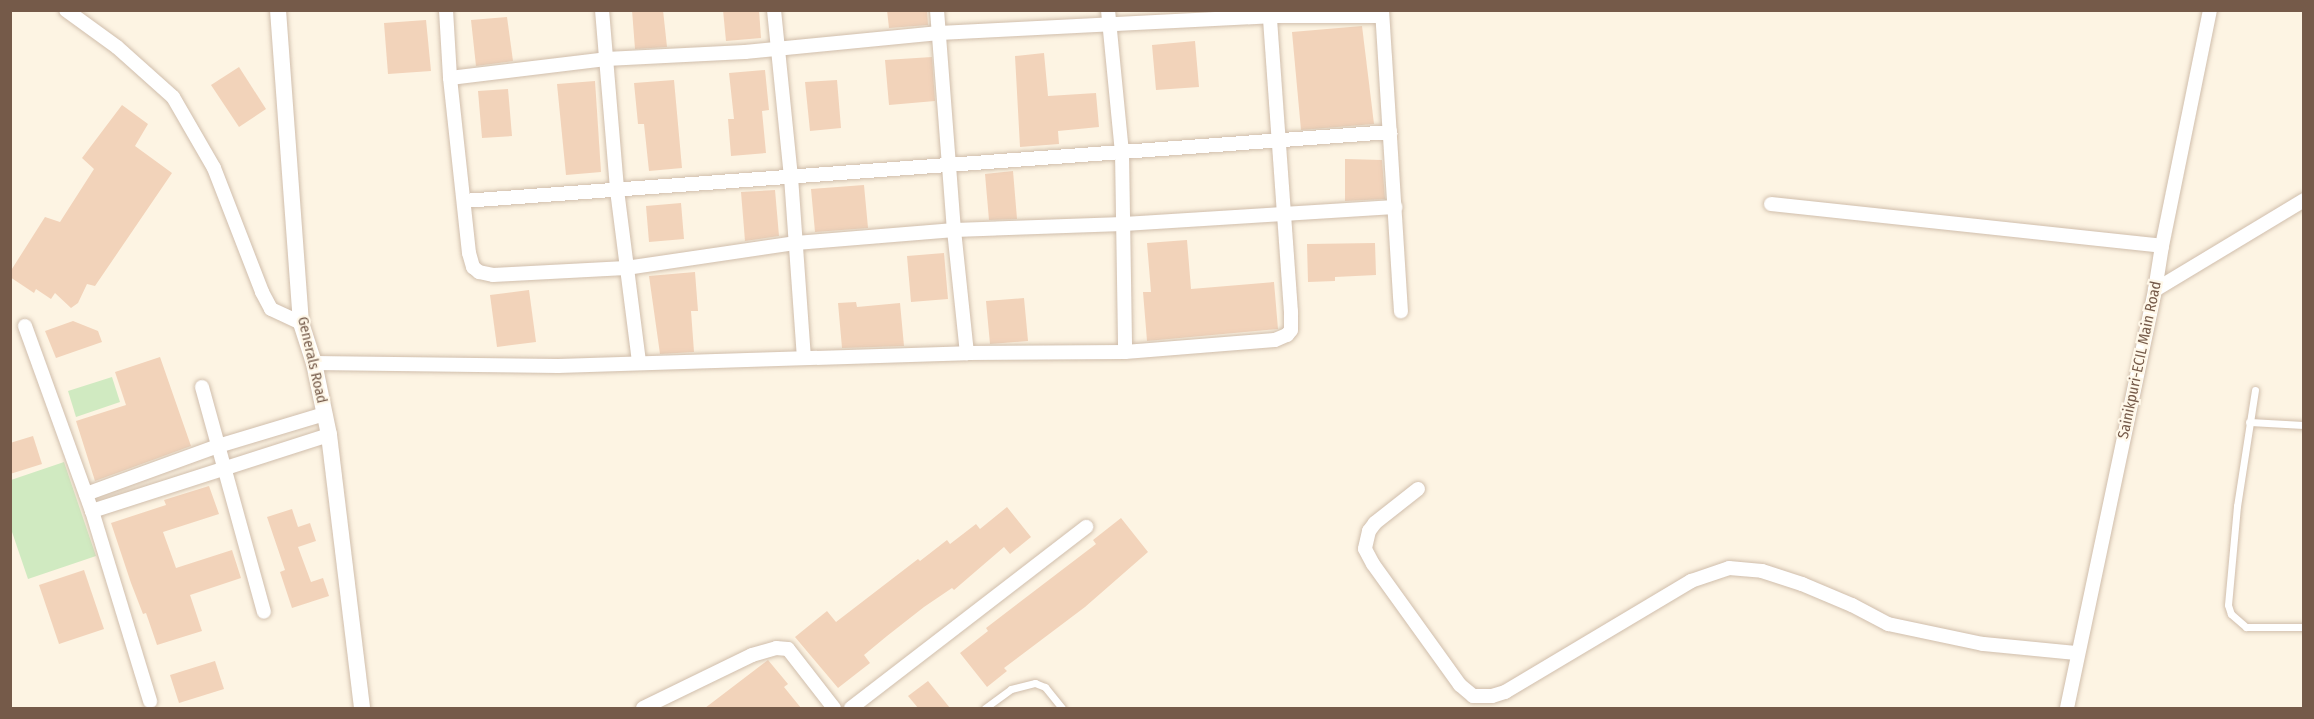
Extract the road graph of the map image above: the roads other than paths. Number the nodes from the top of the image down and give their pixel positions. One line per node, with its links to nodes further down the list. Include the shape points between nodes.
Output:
1 (66, 10): 33 (street, via 117,47 173,97 214,168 272,309)
2 (278, 10): 33 (street, Generals Road)
3 (446, 10): 14 (street)
4 (602, 10): 13 (street)
5 (774, 10): 12 (street)
6 (937, 10): 11 (street)
7 (2210, 10): 29 (street, Sainikpuri-ECIL Main Road)
8 (1382, 13): 9 (street); 15 (street)
9 (1270, 16): 10 (street); 16 (street)
10 (1109, 17): 11 (street); 17 (street)
11 (939, 33): 12 (street); 18 (street)
12 (777, 49): 13 (street); 19 (street)
13 (606, 59): 14 (street); 20 (street)
14 (450, 78): 22 (street)
15 (1390, 132): 16 (street); 24 (street)
16 (1278, 140): 17 (street); 25 (street)
17 (1122, 152): 18 (street); 26 (street)
18 (950, 165): 19 (street); 27 (street)
19 (792, 177): 20 (street); 28 (street)
20 (617, 190): 22 (street); 30 (street)
21 (2304, 200): 31 (street)
22 (464, 201): 30 (street, via 469,253 479,272 493,275)
23 (1771, 204): 29 (street)
24 (1395, 207): 25 (street); 32 (street)
25 (1285, 214): 26 (street); 35 (street, via 1291,312 1291,330 1287,335 1275,340)
26 (1123, 224): 27 (street); 35 (street)
27 (954, 230): 28 (street); 36 (street)
28 (796, 243): 30 (street); 37 (street)
29 (2162, 246): 31 (street, Sainikpuri-ECIL Main Road)
30 (626, 268): 38 (street)
31 (2155, 290): 54 (street, Sainikpuri-ECIL Main Road)
32 (1401, 311)
33 (301, 323): 39 (street, Generals Road)
34 (25, 326): 49 (street)
35 (1125, 352): 36 (street)
36 (967, 353): 37 (street)
37 (804, 357): 38 (street)
38 (639, 362): 39 (street, via 558,366)
39 (314, 363): 42 (street, Generals Road)
40 (202, 387): 46 (street)
41 (2255, 390): 43 (lane)
42 (325, 414): 45 (street, Generals Road); 46 (street)
43 (2249, 422): 44 (lane); 53 (lane, via 2237,506 2231,614 2246,627)
44 (2304, 425)
45 (329, 435): 47 (street); 56 (street, Generals Road)
46 (218, 446): 47 (street); 49 (street)
47 (224, 469): 50 (street); 52 (street)
48 (1418, 489): 54 (street, via 1375,523 1365,549 1460,685 1473,696 1505,692 1691,581 1729,568 1762,571 1802,584 1888,624 1983,644)
49 (86, 494): 50 (street)
50 (92, 511): 55 (street)
51 (1086, 527): 59 (street)
52 (264, 612)
53 (2304, 627)
54 (2077, 653): 62 (street, Sainikpuri-ECIL Main Road)
55 (150, 701)
56 (362, 708)
57 (643, 708): 58 (street, via 752,655 776,648 788,650)
58 (834, 708)
59 (851, 708)
60 (985, 708): 61 (lane, via 1011,689 1035,683 1045,687)
61 (1062, 708)
62 (2067, 708)

